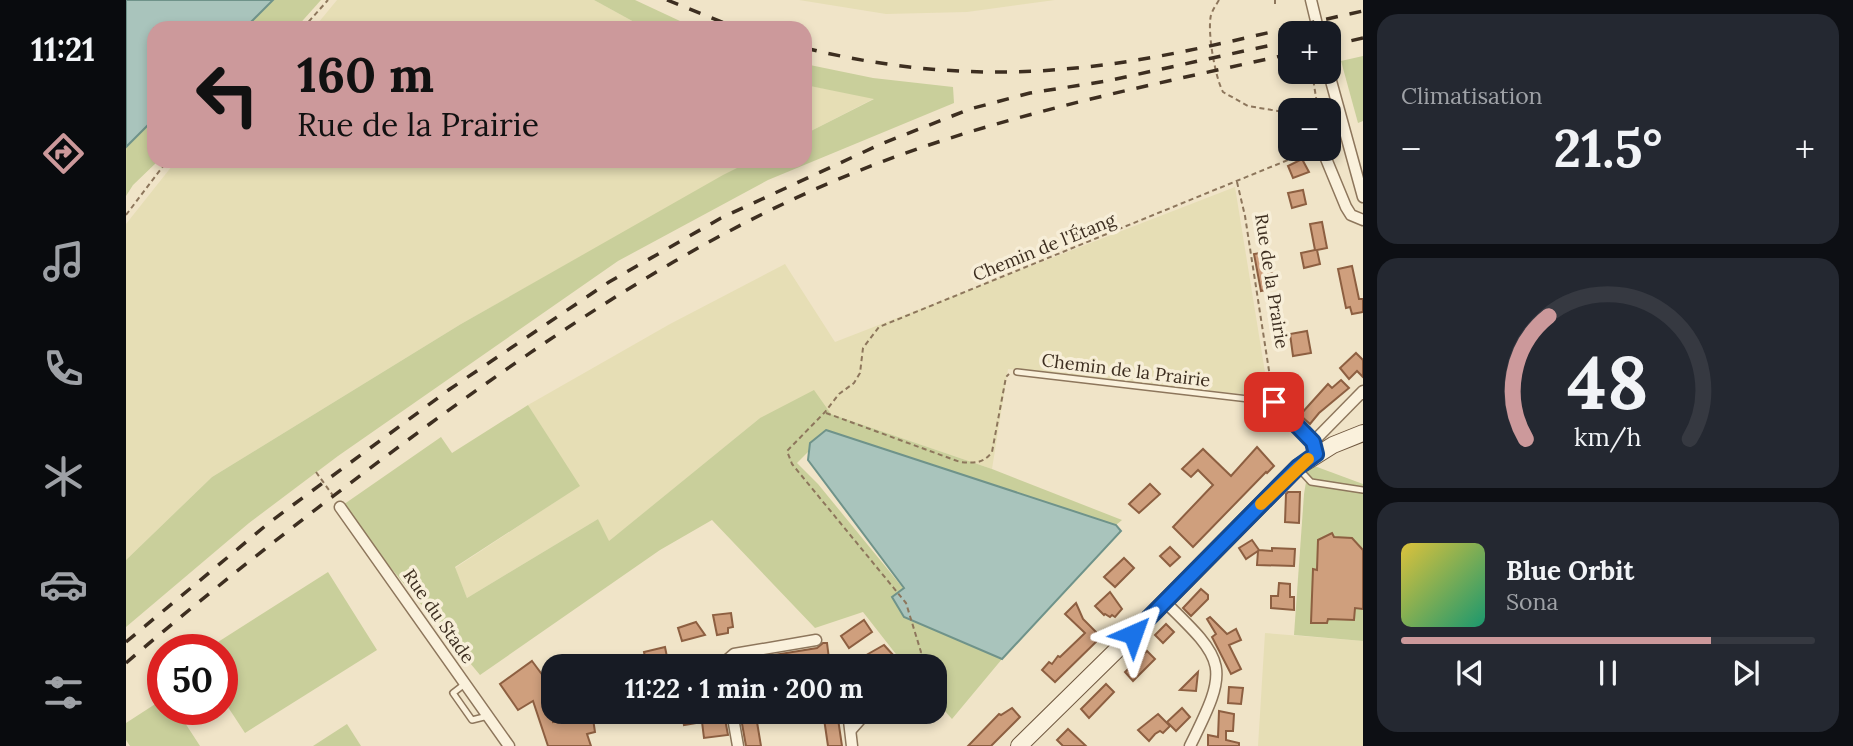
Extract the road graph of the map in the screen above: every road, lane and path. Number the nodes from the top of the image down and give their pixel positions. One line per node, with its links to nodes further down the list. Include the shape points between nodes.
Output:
1 (328, 0): 4 (path)
2 (1219, 0): 7 (path, via 1210,30 1223,92 1248,106)
3 (1311, 0): 5 (street)
4 (309, 21)
5 (1316, 21)
6 (1332, 84): 12 (street)
7 (1278, 111)
8 (1286, 161): 11 (path, Chemin de l'Étang)
9 (1327, 161): 14 (street, via 1346,207)
10 (162, 168): 13 (path)
11 (1237, 182): 17 (path, Rue de la Prairie); 18 (path, Chemin de l'Étang, via 879,327 863,348 854,383)
12 (1363, 197)
13 (126, 215)
14 (1363, 220)
15 (1017, 372): 17 (lane, Chemin de la Prairie); 18 (path, via 1006,377 992,452 979,463 960,463)
16 (1363, 391): 20 (street)
17 (1274, 402): 20 (street)
18 (825, 412): 28 (path, Chemin de l'Étang, via 787,451 792,464 906,603)
19 (1363, 433): 20 (main road)
20 (1315, 448): 21 (main road)
21 (1298, 467): 23 (lane, via 1311,482); 25 (main road)
22 (316, 472): 24 (path)
23 (1363, 490)
24 (340, 507): 29 (street, Rue du Stade)
25 (1164, 601): 38 (main road); 39 (street, via 1209,647 1217,672 1209,709)
26 (816, 640): 27 (street)
27 (734, 654)
28 (920, 654)
29 (466, 683): 30 (street, Rue du Stade); 30 (lane, via 453,693 472,720)
30 (489, 716): 35 (street, Rue du Stade)
31 (734, 724): 36 (street)
32 (850, 724): 34 (street)
33 (856, 724): 34 (street)
34 (851, 730): 37 (street)
35 (509, 746)
36 (738, 746)
37 (852, 746)
38 (1019, 746)
39 (1190, 746)

